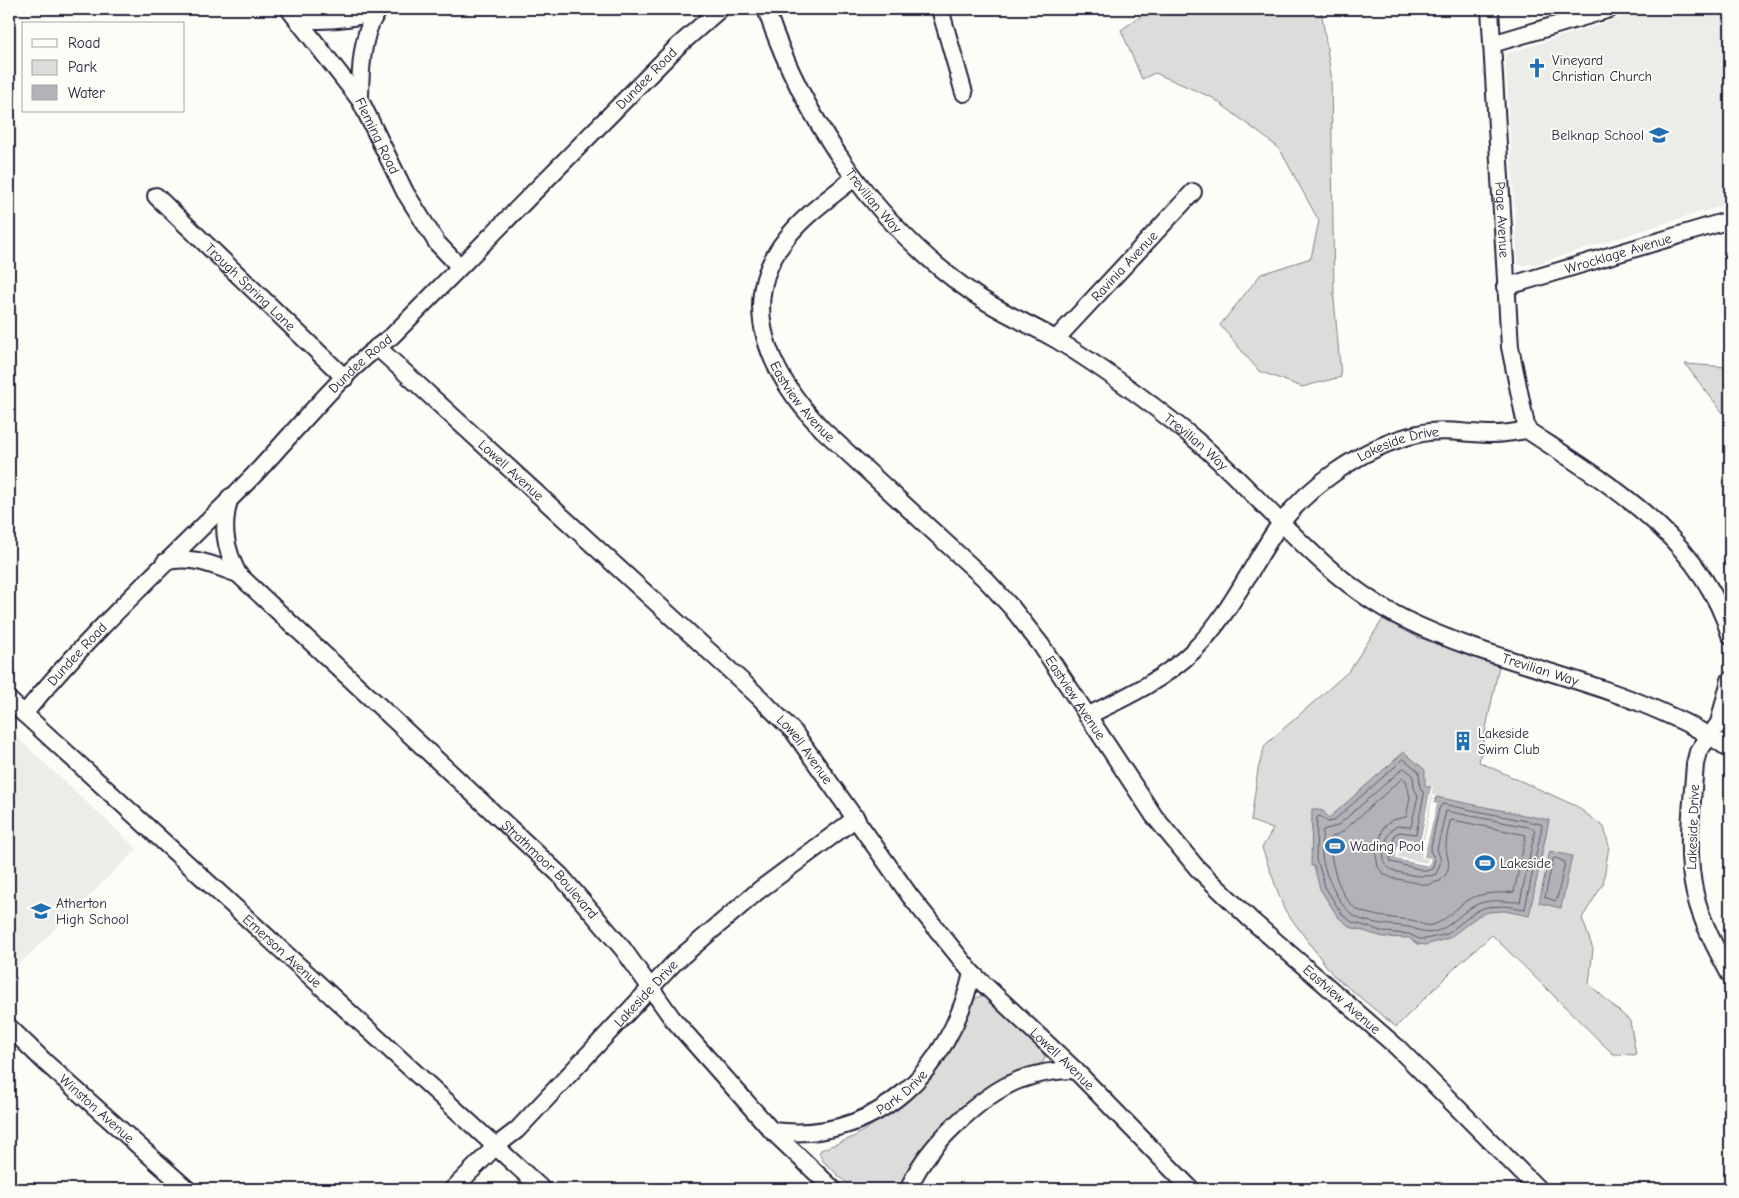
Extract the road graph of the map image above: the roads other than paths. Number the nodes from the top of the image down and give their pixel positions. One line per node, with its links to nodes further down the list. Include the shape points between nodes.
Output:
1 (720, 9): 15 (street, Dundee Road, via 670,54)
2 (766, 9): 11 (street, Trevilian Way, via 796,85)
3 (940, 9): 9 (street)
4 (1490, 9): 8 (street, Page Avenue)
5 (1610, 9): 8 (street)
6 (379, 10): 7 (street, via 353,19 321,21); 10 (street, via 364,46)
7 (294, 14): 10 (street, Fleming Road)
8 (1492, 44): 16 (street, Page Avenue)
9 (964, 93)
10 (360, 100): 15 (street, Fleming Road, via 405,192 437,243)
11 (854, 178): 17 (street, Trevilian Way, via 932,262 976,296); 29 (street, Eastview Avenue, via 798,226 778,250 768,269 761,319 773,362 786,386 822,429 986,580 1012,608 1041,645)
12 (1193, 192): 17 (street, Ravinia Avenue)
13 (156, 196): 19 (street, Trough Spring Lane)
14 (1730, 220): 16 (street, Wrocklage Avenue)
15 (459, 266): 18 (street, Dundee Road, via 392,336)
16 (1505, 287): 20 (street, Page Avenue, via 1510,347)
17 (1056, 339): 22 (street, Trevilian Way, via 1191,436)
18 (376, 347): 19 (street, Dundee Road); 32 (street, Lowell Avenue, via 758,696 794,732)
19 (345, 378): 21 (street, Dundee Road)
20 (1527, 430): 22 (street, Lakeside Drive, via 1494,434 1419,433 1391,442 1348,464 1308,496); 25 (street, via 1646,513 1698,569 1719,603)
21 (230, 497): 23 (street, Dundee Road); 24 (street, Strathmoor Boulevard, via 225,516 225,539)
22 (1282, 523): 29 (street, Lakeside Drive, via 1229,607 1194,650 1172,670 1137,692); 30 (street, Trevilian Way, via 1350,584 1400,617 1453,642 1587,682 1641,703)
23 (165, 562): 24 (street, Strathmoor Boulevard, via 180,559 199,561); 28 (street, Dundee Road)
24 (238, 574): 35 (street, Strathmoor Boulevard, via 560,875 624,949)
25 (1730, 634)
26 (1730, 680): 30 (street, Lakeside Drive, via 1719,723)
27 (9, 700): 28 (street)
28 (24, 714): 39 (street, Emerson Avenue)
29 (1086, 716): 46 (street, Eastview Avenue, via 1154,816 1197,868 1250,919 1398,1048)
30 (1710, 737): 31 (street, Trevilian Way); 34 (street, Lakeside Drive, via 1698,752 1695,764 1690,832 1691,875 1700,914)
31 (1730, 750)
32 (856, 818): 33 (street, Lowell Avenue, via 910,896); 35 (street, Lakeside Drive, via 758,892 674,963)
33 (972, 973): 37 (street, Lowell Avenue); 38 (street, Park Drive, via 965,1002 952,1032 936,1057 889,1103 839,1129 797,1133)
34 (1730, 975)
35 (651, 989): 38 (street, Strathmoor Boulevard, via 672,1018); 39 (street, Lakeside Drive, via 518,1130)
36 (9, 1027): 40 (street, Winston Avenue)
37 (1075, 1070): 44 (street, via 1033,1075 995,1093 943,1139 927,1158); 45 (street, Lowell Avenue)
38 (772, 1131): 43 (street, Strathmoor Boulevard)
39 (496, 1146): 41 (street, Lakeside Drive); 42 (street, Emerson Avenue)
40 (187, 1189)
41 (453, 1189)
42 (542, 1189)
43 (833, 1189)
44 (910, 1189)
45 (1191, 1189)
46 (1538, 1189)

